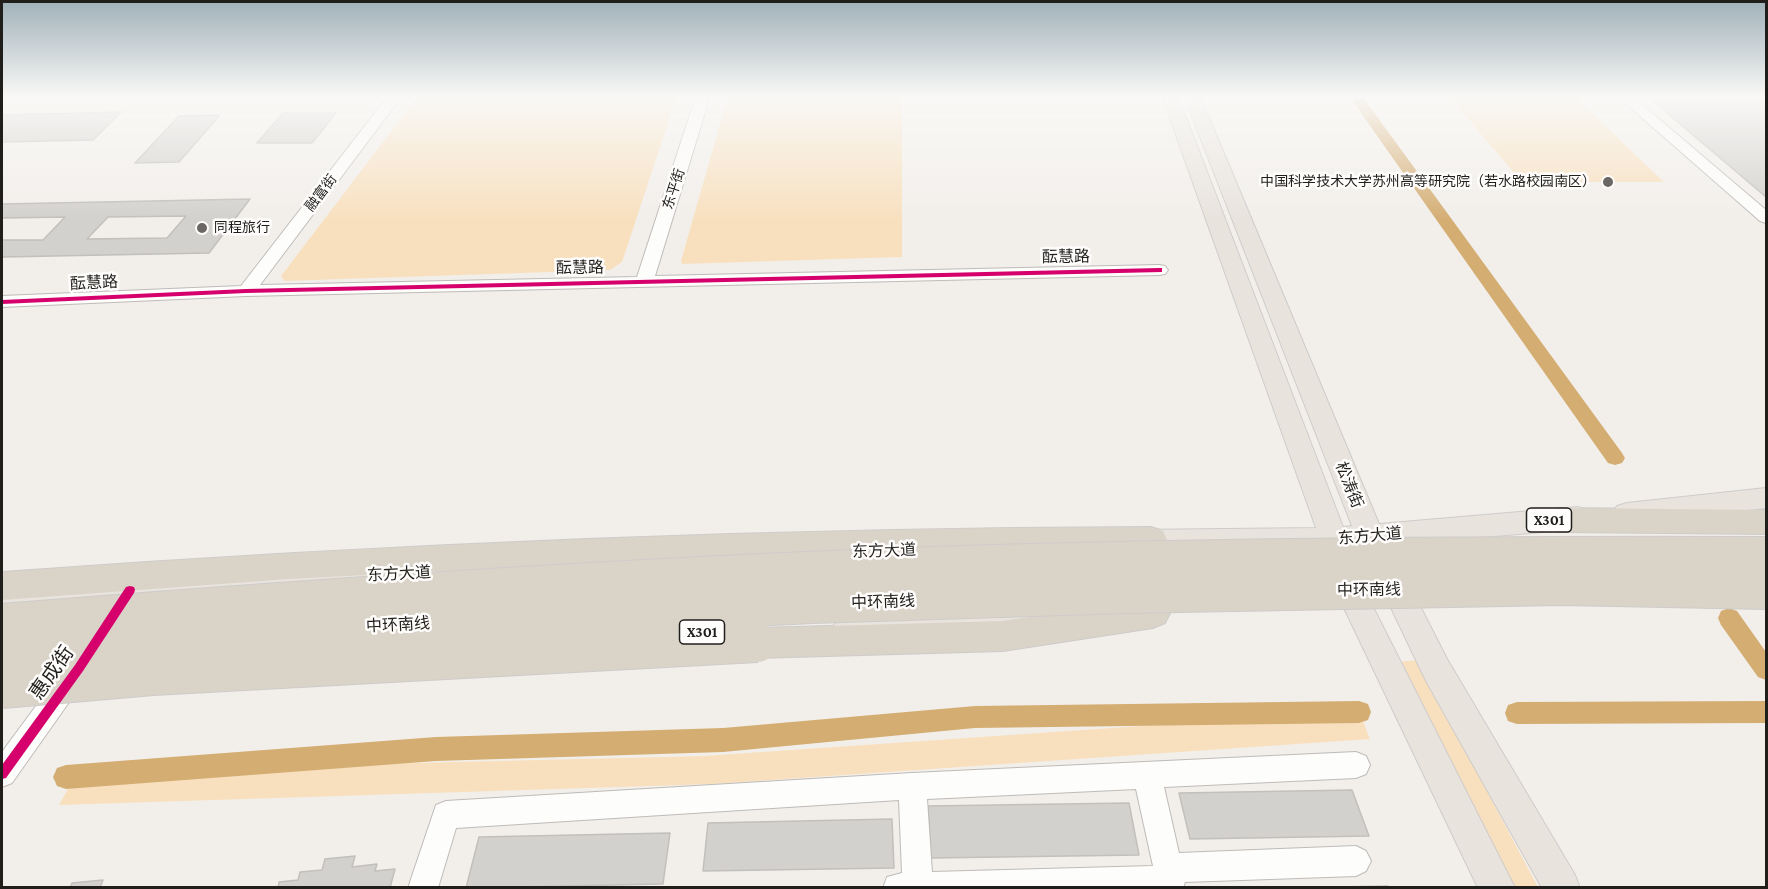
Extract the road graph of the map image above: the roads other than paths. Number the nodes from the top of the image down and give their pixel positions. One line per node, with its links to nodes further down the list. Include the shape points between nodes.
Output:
1 (363, 137): 9 (street, 融富街)
2 (690, 137): 8 (street, 东平街)
3 (1185, 137): 15 (main road, 松涛街)
4 (1209, 137): 14 (main road, 松涛街)
5 (1673, 137): 6 (street)
6 (1767, 218)
7 (1159, 270): 8 (street, 酝慧路)
8 (644, 282): 9 (street, 酝慧路)
9 (246, 291): 10 (street, 酝慧路)
10 (2, 302)
11 (1767, 498): 12 (main road, 东方大道 / X301)
12 (1559, 520): 13 (highway); 14 (main road, 东方大道 / X301)
13 (1767, 522)
14 (1370, 536): 15 (main road, 东方大道 / X301); 22 (main road, 松涛街)
15 (1332, 539): 16 (main road, 东方大道 / X301); 24 (main road, 松涛街)
16 (1151, 540): 18 (highway, via 707,545 159,573); 19 (main road, 东方大道 / X301, via 612,562)
17 (1767, 556): 26 (highway, 中环南线, bridge, via 1538,554 809,571 287,600)
18 (2, 586)
19 (129, 590): 21 (main road, 东方大道 / X301); 28 (street, 惠成街)
20 (1767, 590): 27 (highway, 中环南线, bridge, via 1561,586 813,604 277,631)
21 (2, 601)
22 (1404, 605): 23 (main road, X301); 24 (main road, X301); 40 (main road, 松涛街, via 1436,669)
23 (1767, 605)
24 (1358, 606): 25 (main road, X301); 39 (main road, 松涛街)
25 (1153, 613): 28 (main road, X301, via 632,635); 30 (highway, bridge, via 1003,636 758,644 153,676)
26 (2, 623)
27 (2, 655)
28 (79, 668): 29 (main road, X301); 32 (street, 惠成街)
29 (2, 675)
30 (2, 689)
31 (1356, 765): 33 (street)
32 (2, 774)
33 (1147, 775): 34 (street); 36 (street)
34 (912, 786): 37 (street); 38 (street, via 446,814)
35 (1356, 861): 36 (street)
36 (1171, 879): 37 (street)
37 (911, 887)
38 (423, 888)
39 (1497, 888)
40 (1562, 888)

